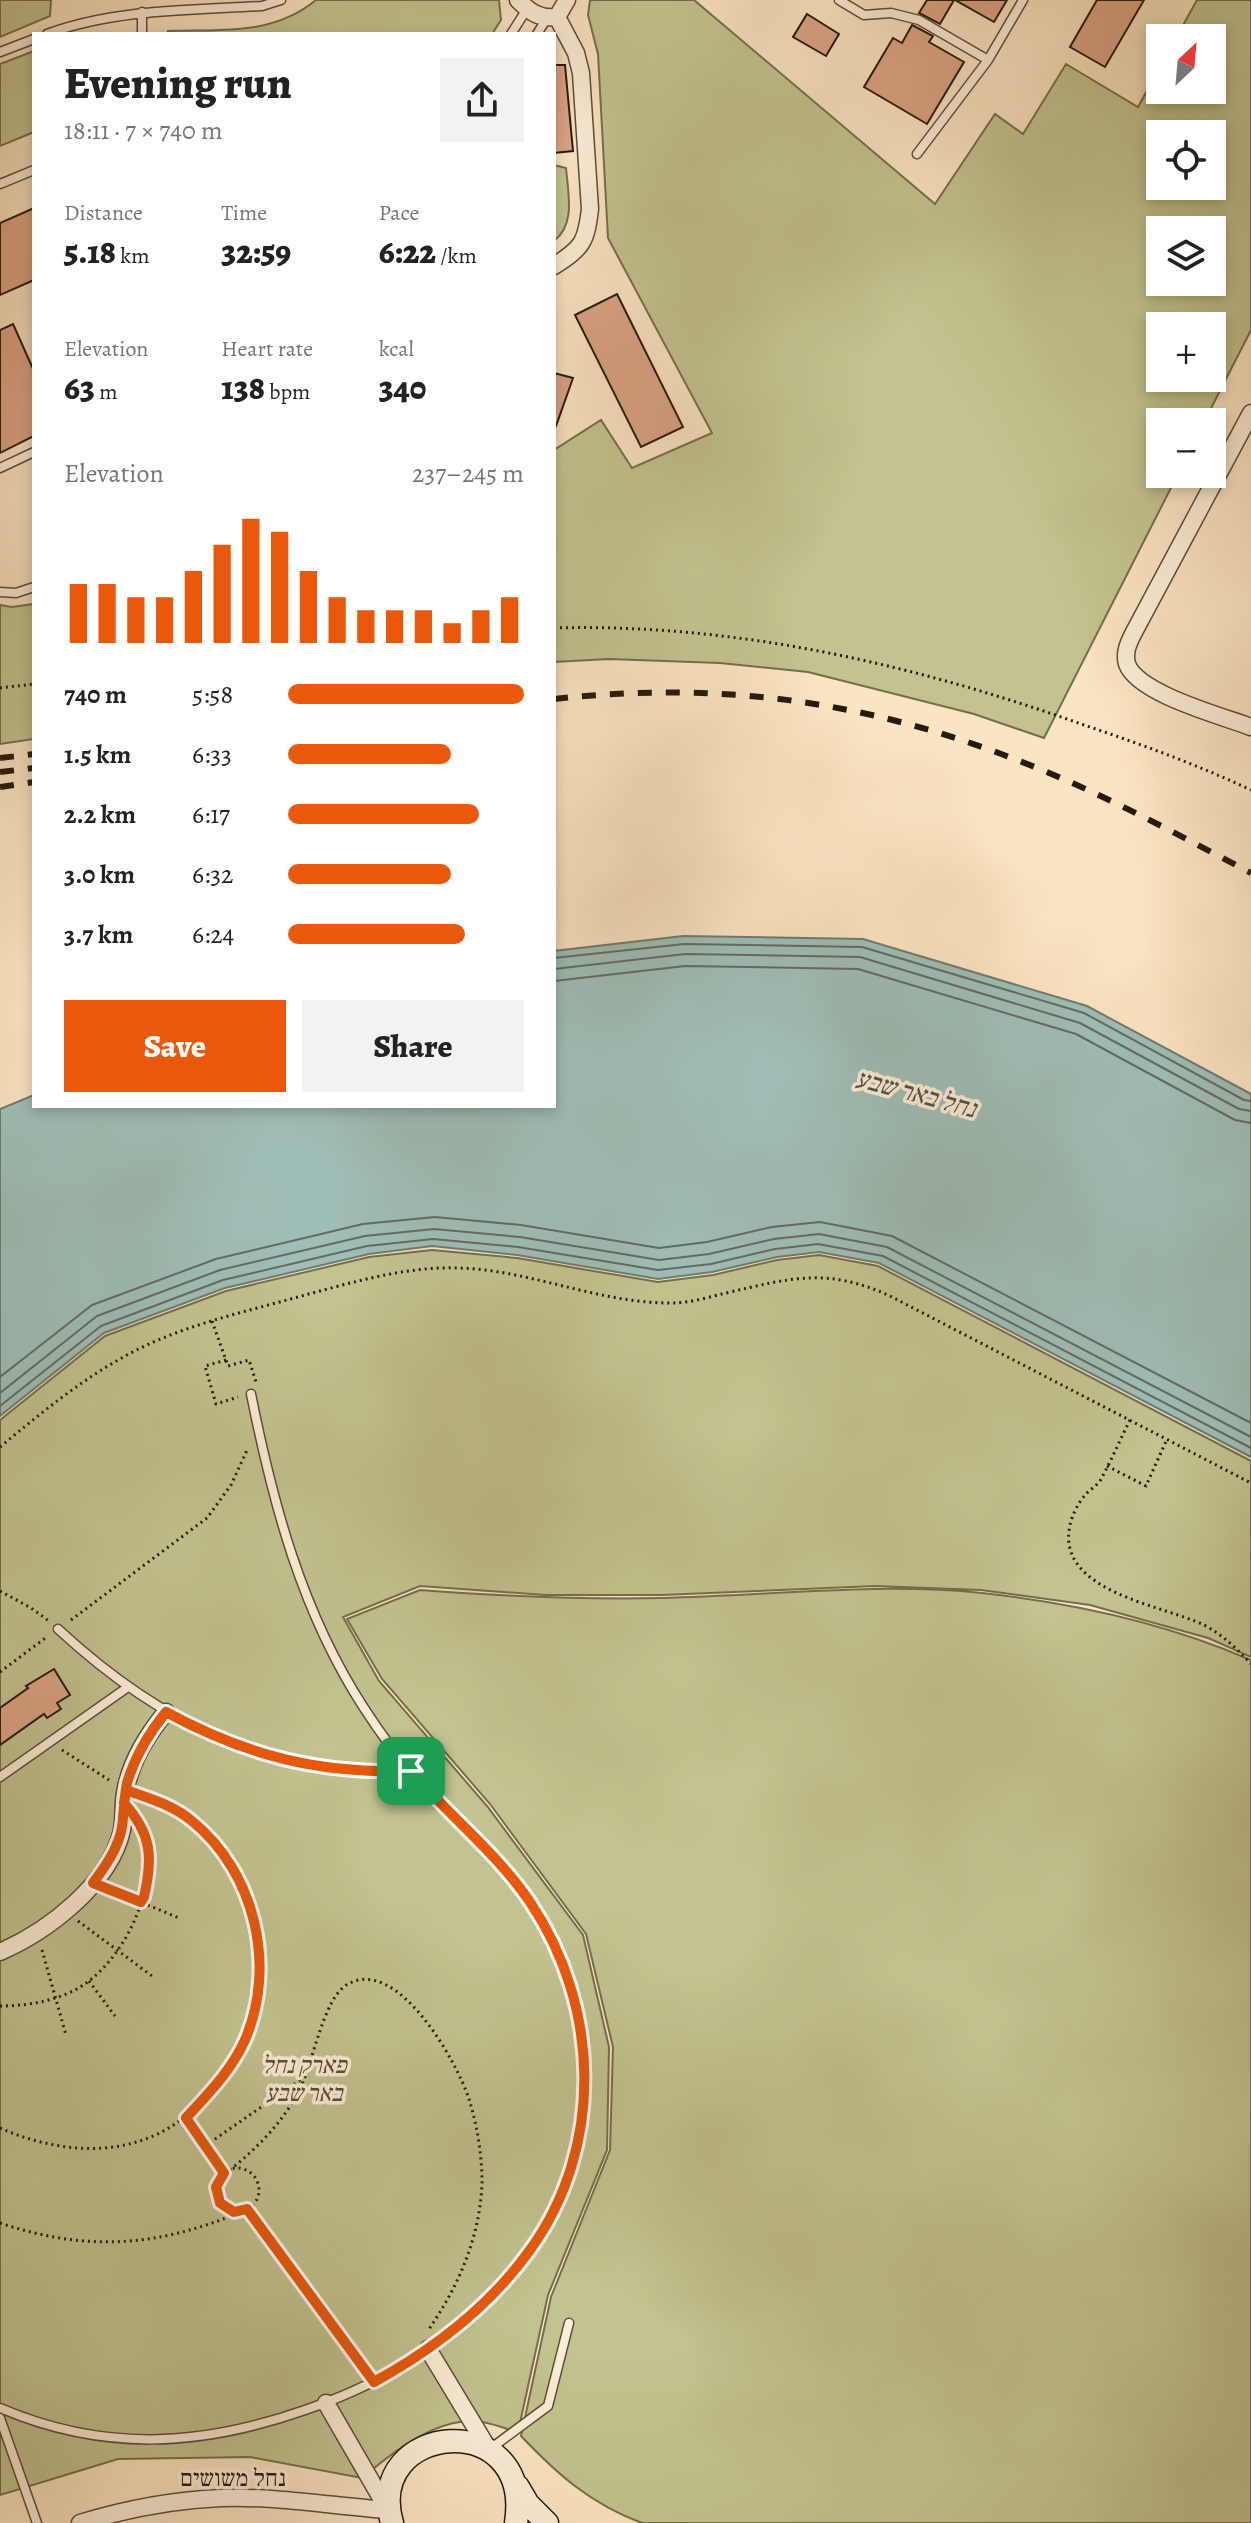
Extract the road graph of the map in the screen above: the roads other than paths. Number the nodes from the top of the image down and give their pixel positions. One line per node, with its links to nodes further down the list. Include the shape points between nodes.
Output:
1 (281, 0): 6 (lane, via 262,6)
2 (567, 0): 7 (street)
3 (839, 0): 14 (lane, via 864,15 891,13 919,20)
4 (1023, 0): 14 (lane)
5 (522, 4): 7 (street, via 536,16); 10 (lane)
6 (142, 12): 8 (lane); 9 (lane)
7 (552, 17): 11 (lane); 18 (street, via 576,53 581,73 590,209 578,251)
8 (53, 32)
9 (142, 32)
10 (512, 32)
11 (539, 32)
12 (32, 40): 13 (lane)
13 (0, 52)
14 (988, 60): 15 (lane)
15 (917, 154)
16 (32, 171): 17 (lane)
17 (0, 184)
18 (556, 265)
19 (1251, 413): 24 (street, via 1126,656 1139,680)
20 (32, 453): 21 (lane)
21 (0, 468)
22 (32, 588): 23 (lane)
23 (0, 592)
24 (1251, 727)
25 (251, 1394): 29 (lane, via 290,1552 321,1631 365,1710)
26 (58, 1629): 27 (lane)
27 (128, 1687): 28 (lane); 30 (lane)
28 (166, 1712): 29 (lane, via 270,1757 347,1771); 31 (street, via 140,1750 125,1797 121,1832 93,1883 37,1933)
29 (411, 1771): 33 (lane, via 484,1844 530,1902 562,1961 581,2021 587,2081 571,2168 531,2249 490,2298)
30 (0, 1777)
31 (0, 1952)
32 (569, 2323): 37 (lane, via 548,2406)
33 (427, 2341): 34 (lane, via 374,2382); 37 (street)
34 (326, 2403): 35 (lane, via 230,2432 143,2441 66,2432); 39 (street)
35 (0, 2408)
36 (0, 2418): 40 (lane)
37 (489, 2450): 38 (street); 39 (street, via 450,2439 411,2454 390,2489)
38 (515, 2482): 42 (street); 43 (street)
39 (390, 2516): 41 (street, נחל משושים, via 223,2498 139,2507)
40 (37, 2523)
41 (80, 2523)
42 (516, 2523)
43 (547, 2523)

